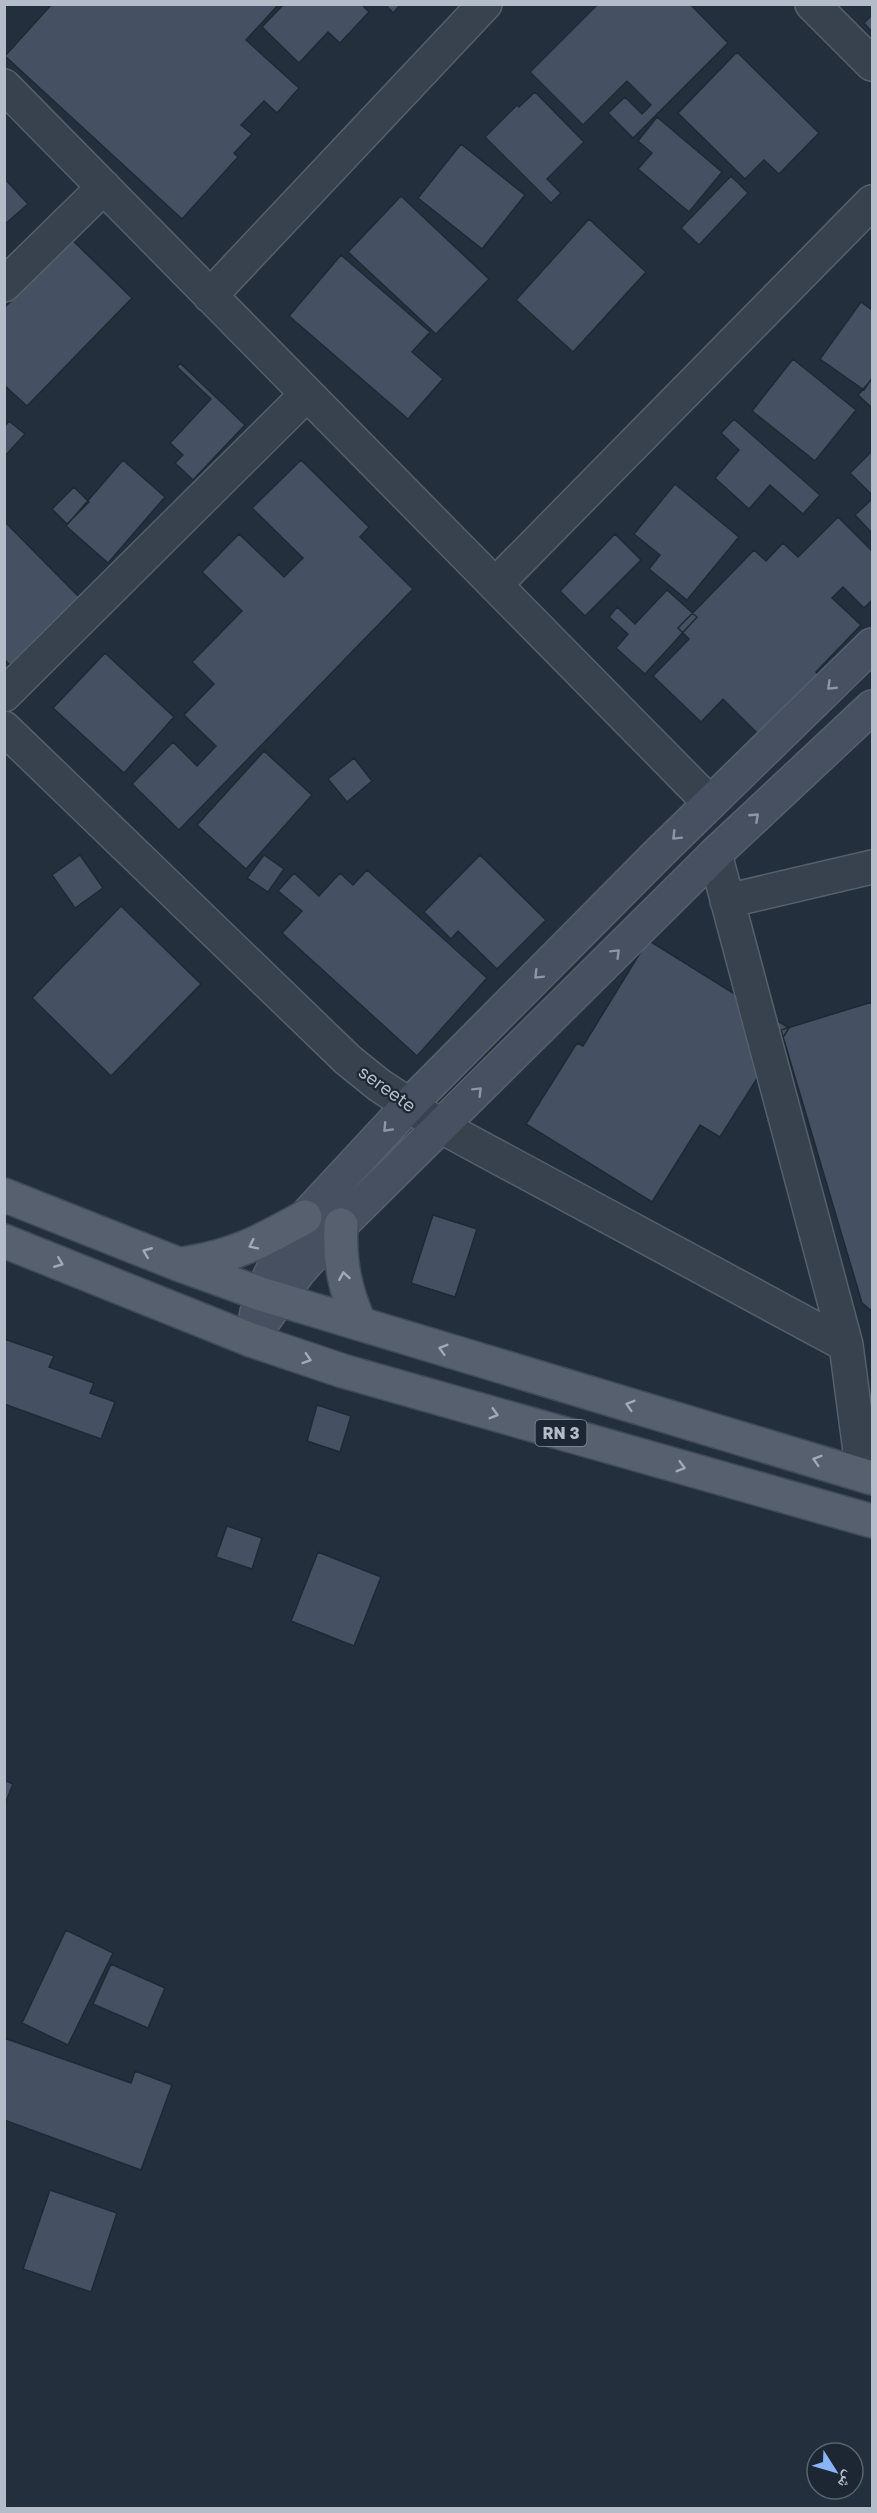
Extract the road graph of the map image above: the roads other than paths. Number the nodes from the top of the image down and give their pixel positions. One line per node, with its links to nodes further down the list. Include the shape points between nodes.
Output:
1 (485, 4): 8 (street)
2 (812, 4): 3 (street)
3 (873, 64)
4 (4, 86): 5 (street)
5 (104, 187): 7 (street); 8 (street)
6 (873, 202): 10 (street)
7 (4, 285)
8 (210, 296): 9 (street)
9 (307, 394): 10 (street); 12 (street)
10 (495, 585): 15 (street)
11 (873, 645): 15 (main road, one-way to 15)
12 (4, 695)
13 (873, 707): 16 (main road, one-way to 13)
14 (4, 728): 19 (street, sereete, via 348,1060)
15 (710, 803): 19 (main road, one-way to 19)
16 (715, 854): 18 (street); 20 (main road, one-way to 16)
17 (873, 867): 18 (street)
18 (727, 901): 29 (street)
19 (409, 1105): 20 (street, sereete); 22 (main road, one-way to 22)
20 (442, 1127): 23 (main road); 29 (street, sereete)
21 (4, 1195): 25 (main road, one-way to 21)
22 (304, 1217): 25 (main road, one-way to 25, via 240,1251); 26 (main road, via 282,1249)
23 (341, 1225): 26 (main road); 27 (main road, one-way to 23, via 345,1286)
24 (4, 1241): 28 (main road, RN 3, one-way to 28)
25 (177, 1264): 26 (main road)
26 (269, 1297): 27 (main road); 28 (main road)
27 (360, 1324): 30 (main road, one-way to 27)
28 (251, 1340): 31 (main road, RN 3, one-way to 31, via 343,1371)
29 (856, 1357): 30 (street)
30 (868, 1476)
31 (873, 1521)

